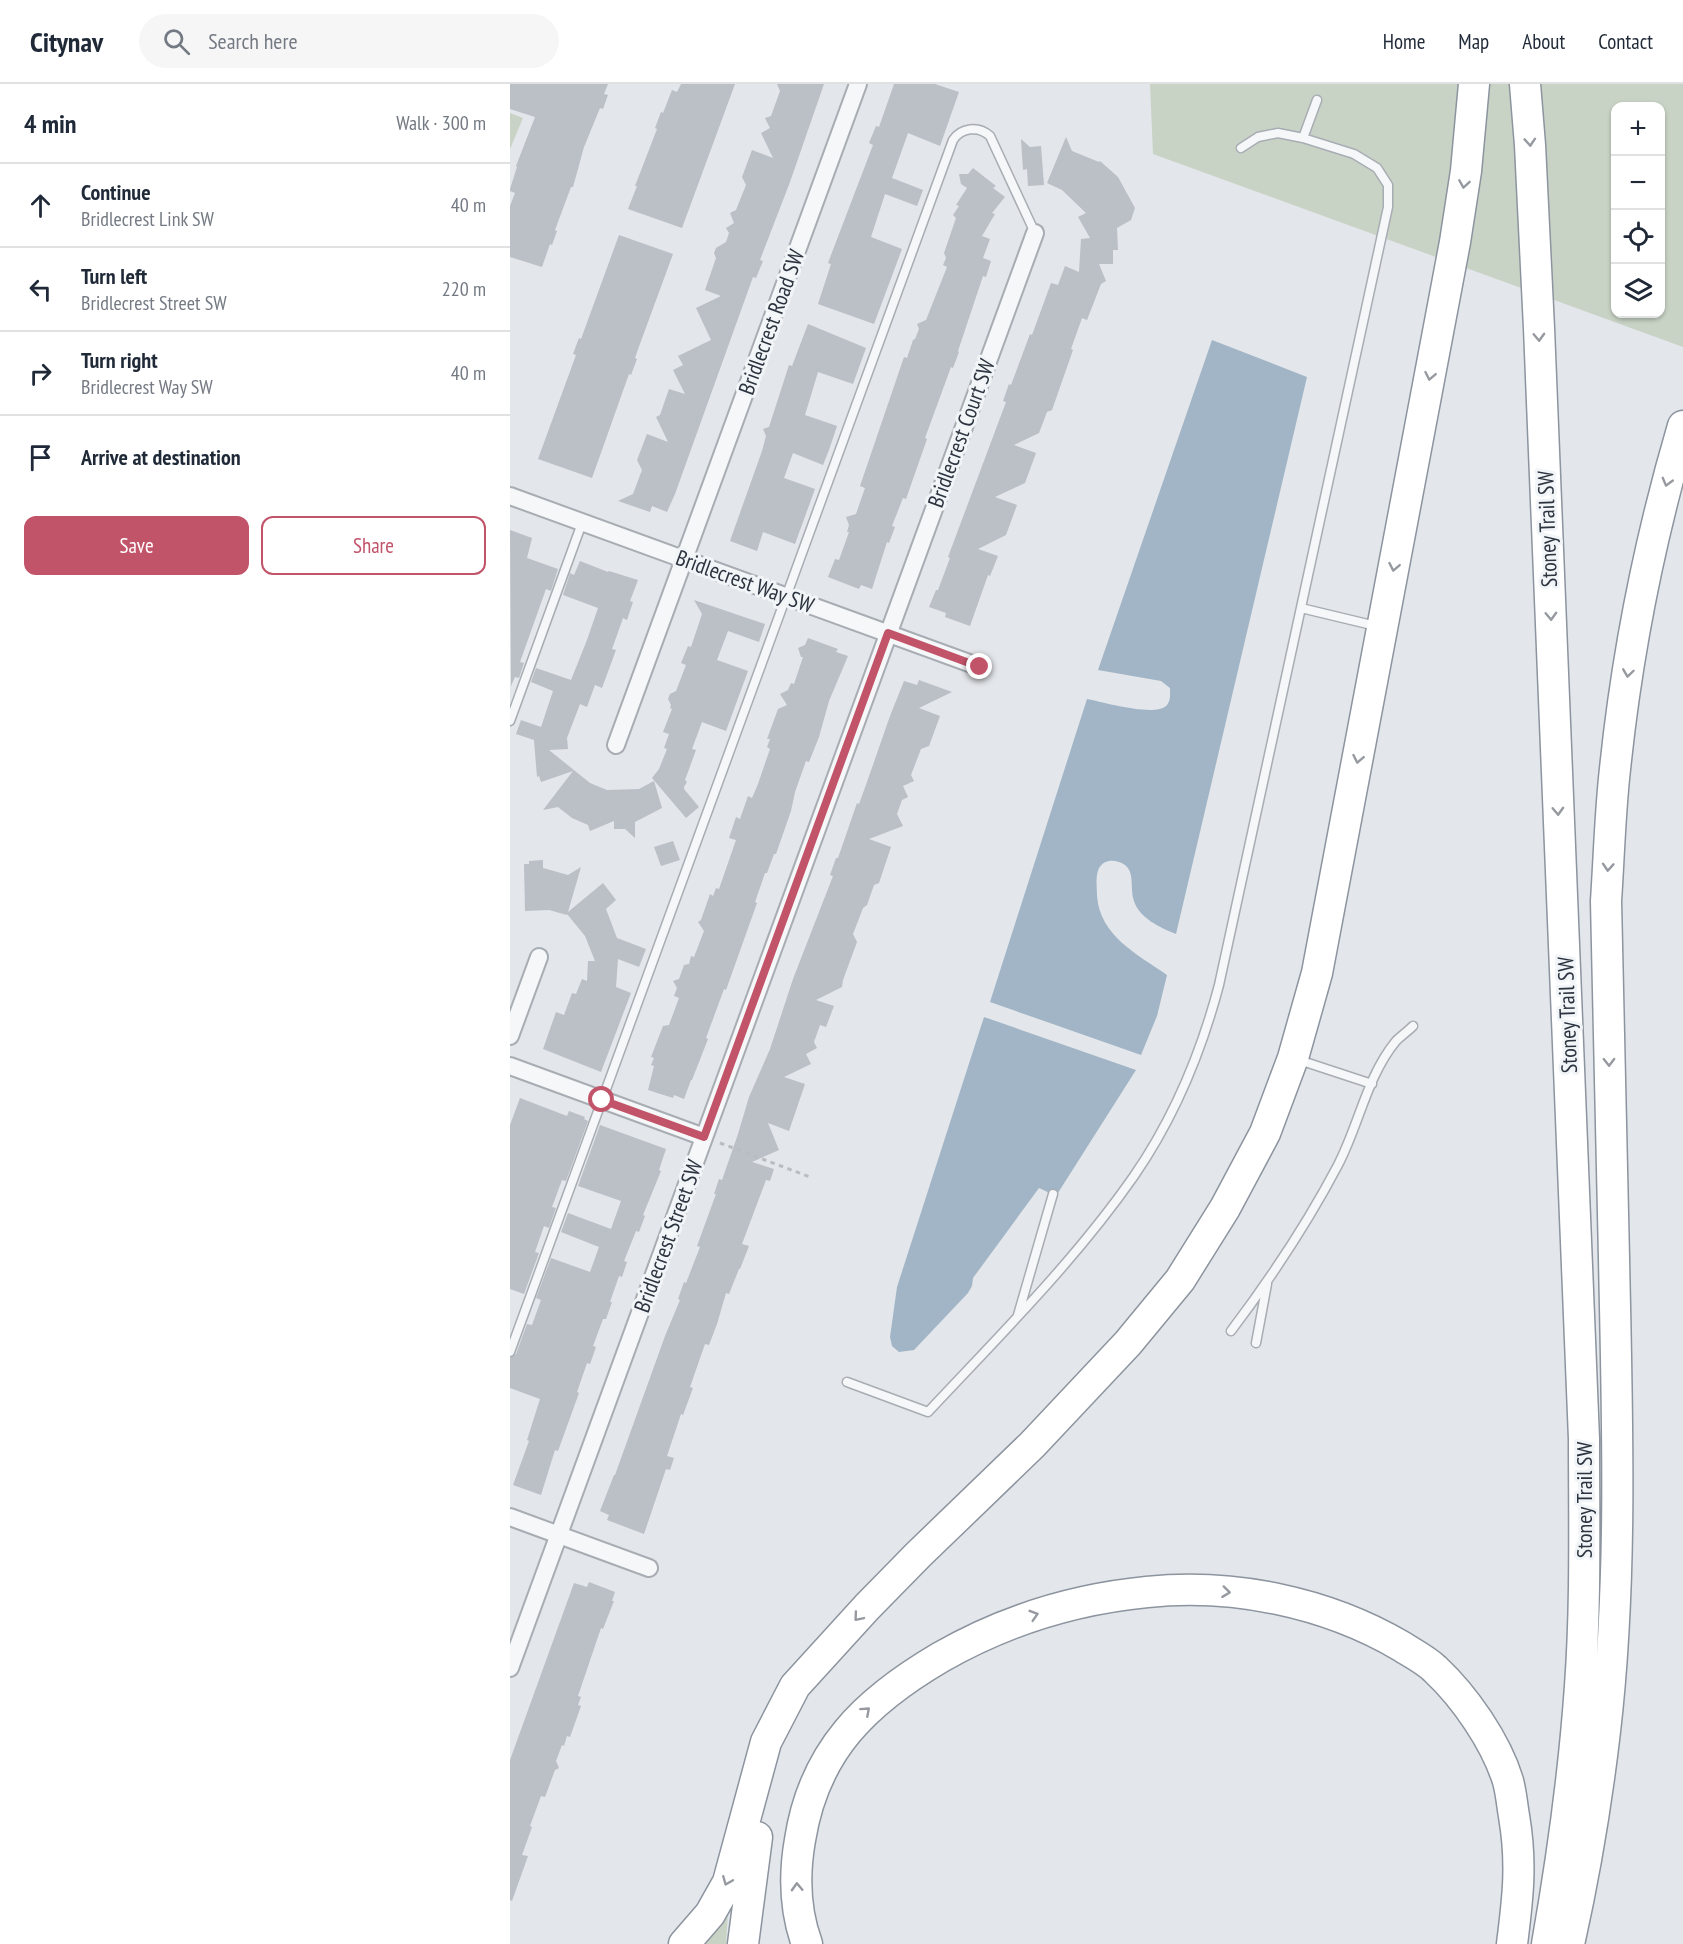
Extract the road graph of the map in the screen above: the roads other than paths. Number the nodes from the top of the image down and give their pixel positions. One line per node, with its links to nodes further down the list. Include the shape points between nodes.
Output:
1 (858, 84): 11 (street, Bridlecrest Road SW)
2 (1474, 84): 14 (highway, one-way to 14, via 1456,232)
3 (1525, 84): 43 (highway, Stoney Trail SW, one-way to 43, via 1539,328 1584,1439 1580,1686 1570,1794)
4 (1317, 100): 5 (lane)
5 (1303, 138): 6 (lane, via 1278,133 1258,136); 13 (lane, via 1354,153 1377,168 1388,185 1388,207)
6 (1241, 148)
7 (1035, 233): 12 (lane, via 990,136 975,129 956,135); 15 (street, Bridlecrest Court SW)
8 (1683, 426): 44 (highway, one-way to 44, via 1659,513 1632,644 1610,832 1606,901 1616,1345 1614,1608 1605,1732)
9 (510, 496): 10 (street, Bridlecrest Way SW)
10 (582, 523): 11 (street, Bridlecrest Way SW); 17 (lane)
11 (684, 559): 12 (street, Bridlecrest Way SW); 18 (street, Bridlecrest Road SW)
12 (786, 596): 15 (street, Bridlecrest Way SW); 25 (lane)
13 (1301, 608): 14 (lane); 29 (lane, via 1219,985 1192,1070 1135,1175 1090,1235)
14 (1382, 627): 22 (highway, one-way to 22, via 1317,973)
15 (888, 633): 16 (street, Bridlecrest Way SW); 26 (street, Bridlecrest Street SW)
16 (980, 667)
17 (510, 721)
18 (616, 745)
19 (539, 957): 21 (street)
20 (1413, 1026): 24 (lane, via 1380,1065)
21 (510, 1036)
22 (1293, 1058): 24 (lane); 37 (highway, one-way to 37, via 1265,1133 1180,1280 1128,1343)
23 (510, 1066): 25 (street)
24 (1372, 1084): 28 (lane, via 1321,1197)
25 (602, 1100): 26 (street); 32 (lane)
26 (704, 1137): 35 (street, Bridlecrest Street SW)
27 (1053, 1194): 29 (lane)
28 (1268, 1282): 30 (lane); 31 (lane)
29 (1017, 1316): 33 (lane, via 928,1412)
30 (1231, 1331)
31 (1256, 1343)
32 (510, 1352)
33 (847, 1382)
34 (510, 1517): 35 (street)
35 (559, 1535): 36 (street); 38 (street, Bridlecrest Street SW)
36 (649, 1568)
37 (837, 1642): 39 (highway, one-way to 39, via 795,1686 766,1742 728,1882 710,1914); 40 (highway, via 806,1691 780,1749 757,1837)
38 (510, 1668)
39 (684, 1944)
40 (743, 1944)
41 (807, 1944): 42 (highway, one-way to 42, via 797,1896 796,1863 802,1823 815,1785 855,1720 921,1669 957,1648 1030,1616 1109,1598 1185,1590 1257,1596 1325,1612 1377,1633 1434,1667 1485,1732 1500,1757 1509,1784 1520,1875)
42 (1512, 1944)
43 (1547, 1944)
44 (1569, 1944)

